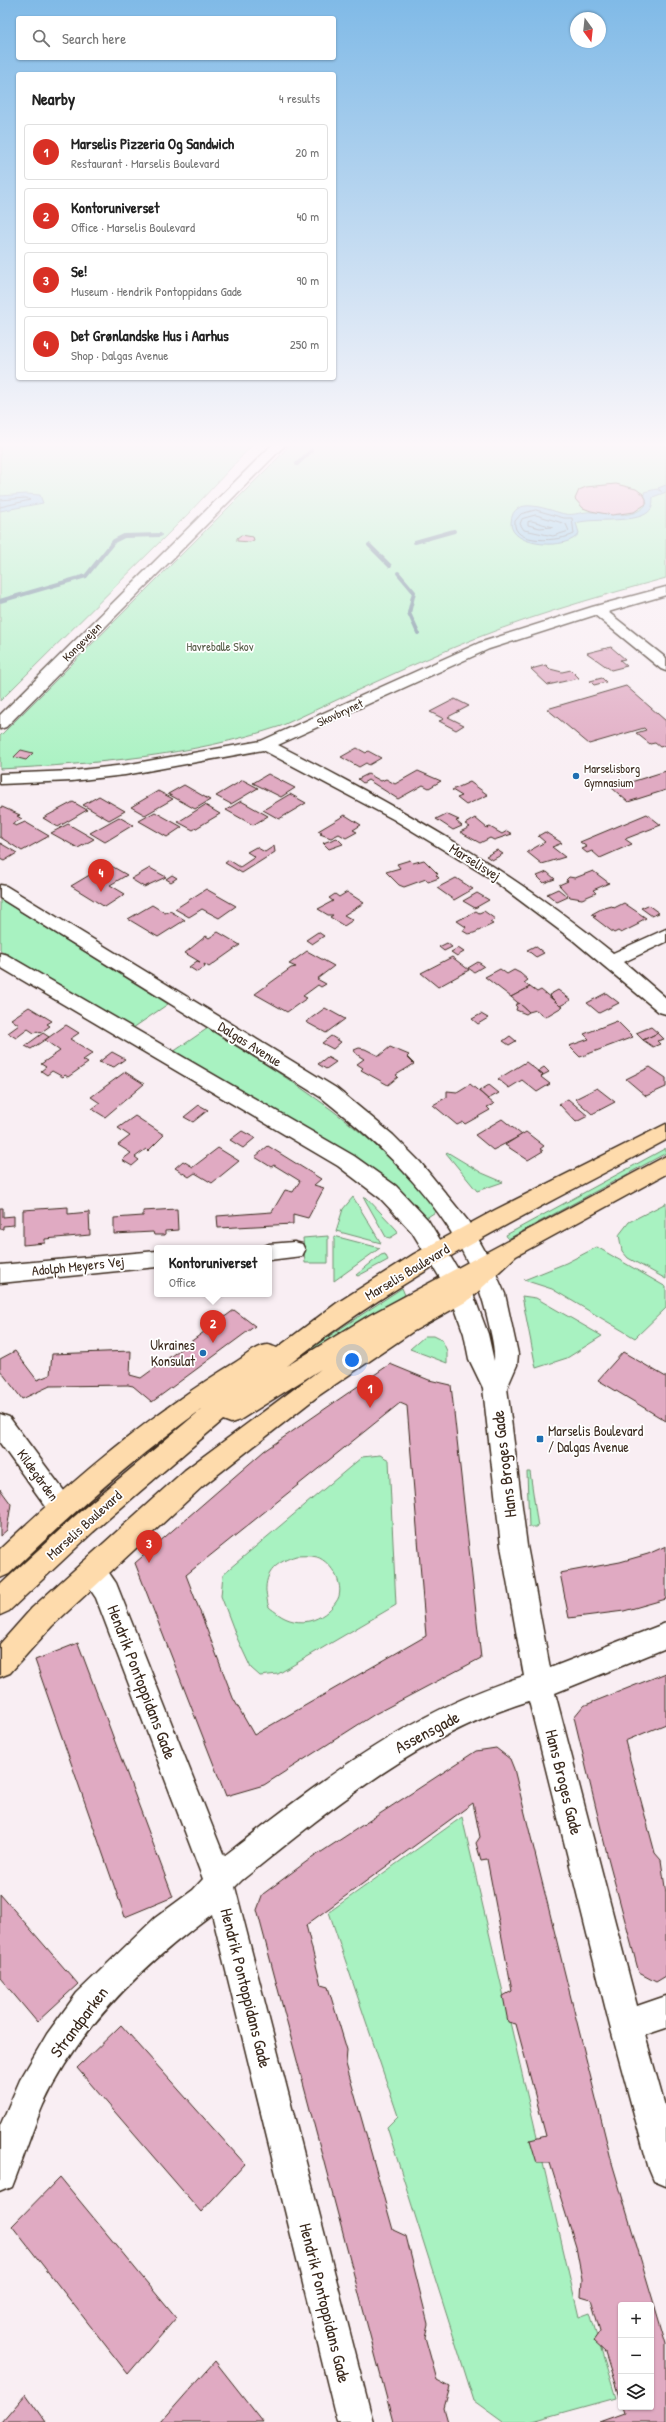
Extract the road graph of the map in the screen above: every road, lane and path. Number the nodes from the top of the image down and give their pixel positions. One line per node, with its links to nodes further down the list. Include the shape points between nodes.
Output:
1 (170, 554): 5 (street, Kongevejen)
2 (666, 591): 3 (street, Skovbrynet)
3 (597, 610): 4 (street); 6 (street, Skovbrynet, via 484,646)
4 (666, 666)
5 (0, 724)
6 (264, 745): 7 (street, Skovbrynet, via 126,770 72,776); 11 (street, Marselisvej, via 320,773 467,856 526,895)
7 (0, 779)
8 (0, 890): 15 (street, Dalgas Avenue, via 329,1093 359,1115 419,1173)
9 (666, 935): 11 (street)
10 (0, 959): 18 (street, via 346,1161 388,1192 420,1226)
11 (612, 961): 12 (street, Marselisvej)
12 (666, 1008)
13 (666, 1132): 15 (main road, Marselis Boulevard)
14 (666, 1164): 20 (main road, via 508,1250)
15 (465, 1238): 18 (main road, Marselis Boulevard); 20 (street, Dalgas Avenue)
16 (294, 1250): 17 (street)
17 (272, 1252)
18 (438, 1252): 22 (street, Hans Broges Gade); 23 (main road, Marselis Boulevard)
19 (154, 1259): 21 (street, Adolph Meyers Vej)
20 (482, 1268): 22 (main road); 24 (street, Hans Broges Gade, via 496,1302 506,1357)
21 (0, 1274)
22 (458, 1286): 24 (street, Hans Broges Gade, via 476,1334 481,1359); 26 (main road, Marselis Boulevard, via 348,1339); 29 (main road, via 285,1407 194,1478)
23 (345, 1309): 26 (main road, Marselis Boulevard, via 242,1389); 27 (main road, via 226,1378 146,1435)
24 (495, 1388): 33 (street, Hans Broges Gade, via 514,1546)
25 (0, 1424): 27 (street, Kildegården)
26 (172, 1450): 30 (main road, Marselis Boulevard, via 85,1524)
27 (61, 1507): 28 (main road)
28 (0, 1566)
29 (91, 1571): 32 (main road, via 42,1617); 34 (street, Hendrik Pontoppidans Gade, via 107,1591)
30 (0, 1603)
31 (666, 1635): 33 (street, Assensgade)
32 (0, 1664)
33 (540, 1685): 34 (street, Assensgade, via 492,1699 441,1722 385,1755 324,1796 231,1869); 36 (street, Hans Broges Gade)
34 (219, 1883): 38 (street, Strandparken, via 204,1901 166,1929 88,2004 58,2045 32,2092 13,2135); 39 (street, Hendrik Pontoppidans Gade)
35 (666, 2012): 36 (street)
36 (626, 2026): 37 (street, Hans Broges Gade)
37 (666, 2169)
38 (0, 2175)
39 (355, 2422)

